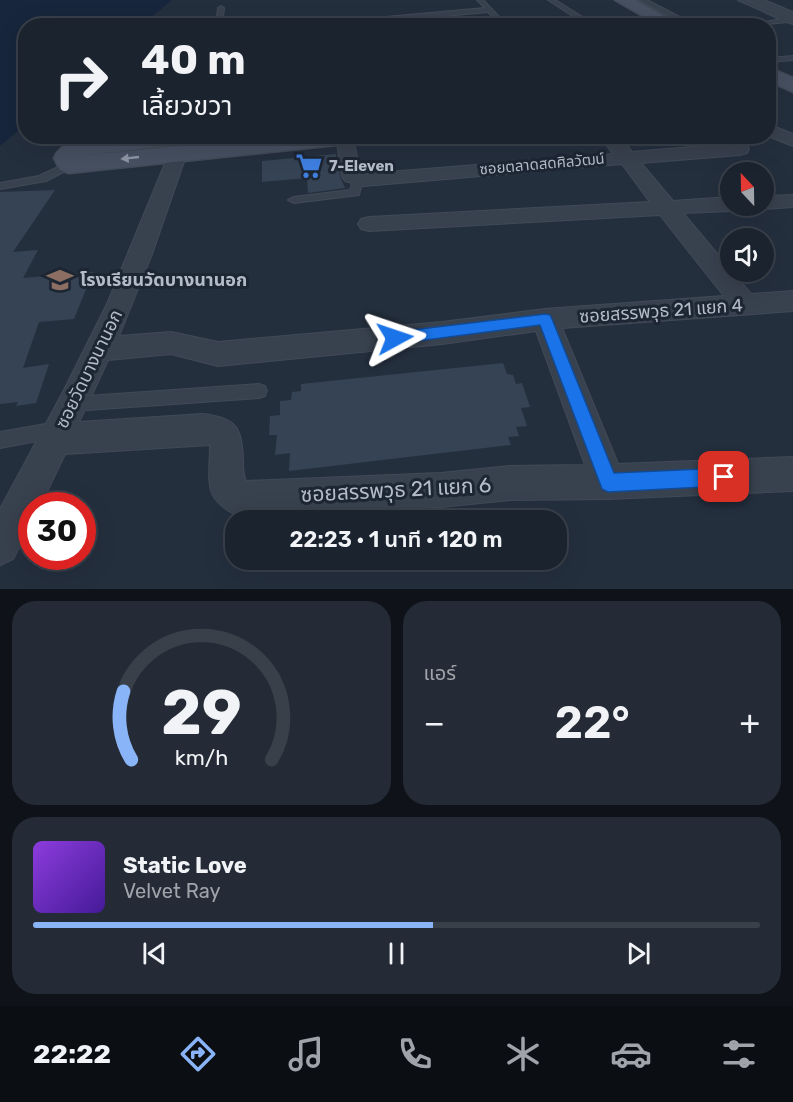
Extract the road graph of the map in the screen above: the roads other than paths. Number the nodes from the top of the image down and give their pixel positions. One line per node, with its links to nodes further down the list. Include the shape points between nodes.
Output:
1 (480, 0): 8 (lane)
2 (551, 0): 13 (lane)
3 (622, 0): 14 (street)
4 (642, 0): 15 (lane)
5 (741, 0): 16 (lane)
6 (754, 0): 16 (street)
7 (220, 8): 10 (lane)
8 (489, 10): 9 (lane); 12 (lane)
9 (419, 16): 11 (lane)
10 (219, 18)
11 (393, 18)
12 (497, 18)
13 (581, 18)
14 (657, 18)
15 (678, 18)
16 (792, 19): 17 (lane)
17 (776, 22)
18 (793, 58): 19 (lane)
19 (776, 59)
20 (776, 135): 21 (street)
21 (793, 141)
22 (191, 144): 27 (street); 39 (street, ซอยวัดบางนานอก)
23 (350, 144): 28 (street, via 352,177)
24 (615, 144): 26 (street)
25 (736, 144): 26 (street, ซอยตลาดสดศิลวัฒน์, via 741,149)
26 (624, 157): 28 (street, ซอยตลาดสดศิลวัฒน์); 34 (street)
27 (69, 165): 29 (lane, via 42,179)
28 (358, 180): 30 (lane, via 355,193)
29 (0, 186)
30 (294, 200)
31 (793, 201): 32 (street)
32 (774, 202)
33 (720, 204): 34 (street)
34 (664, 207): 35 (street); 37 (street)
35 (369, 224)
36 (793, 301): 37 (street, ซอยสรรพวุธ 21 แยก 4)
37 (745, 305): 38 (street, ซอยสรรพวุธ 21 แยก 4)
38 (545, 319): 39 (street, ซอยสรรพวุธ 21 แยก 4, via 218,354 171,343); 45 (street)
39 (100, 349): 41 (street, ซอยวัดบางนานอก)
40 (259, 392): 41 (lane)
41 (73, 404): 42 (street, ซอยวัดบางนานอก)
42 (58, 435): 43 (lane); 45 (street, ซอยสรรพวุธ 21 แยก 6, via 220,431 226,440 227,489 241,499 510,483); 46 (street, ซอยวัดบางนานอก)
43 (0, 440)
44 (793, 474): 45 (street, ซอยสรรพวุธ 21 แยก 6)
45 (608, 482)
46 (0, 546)

